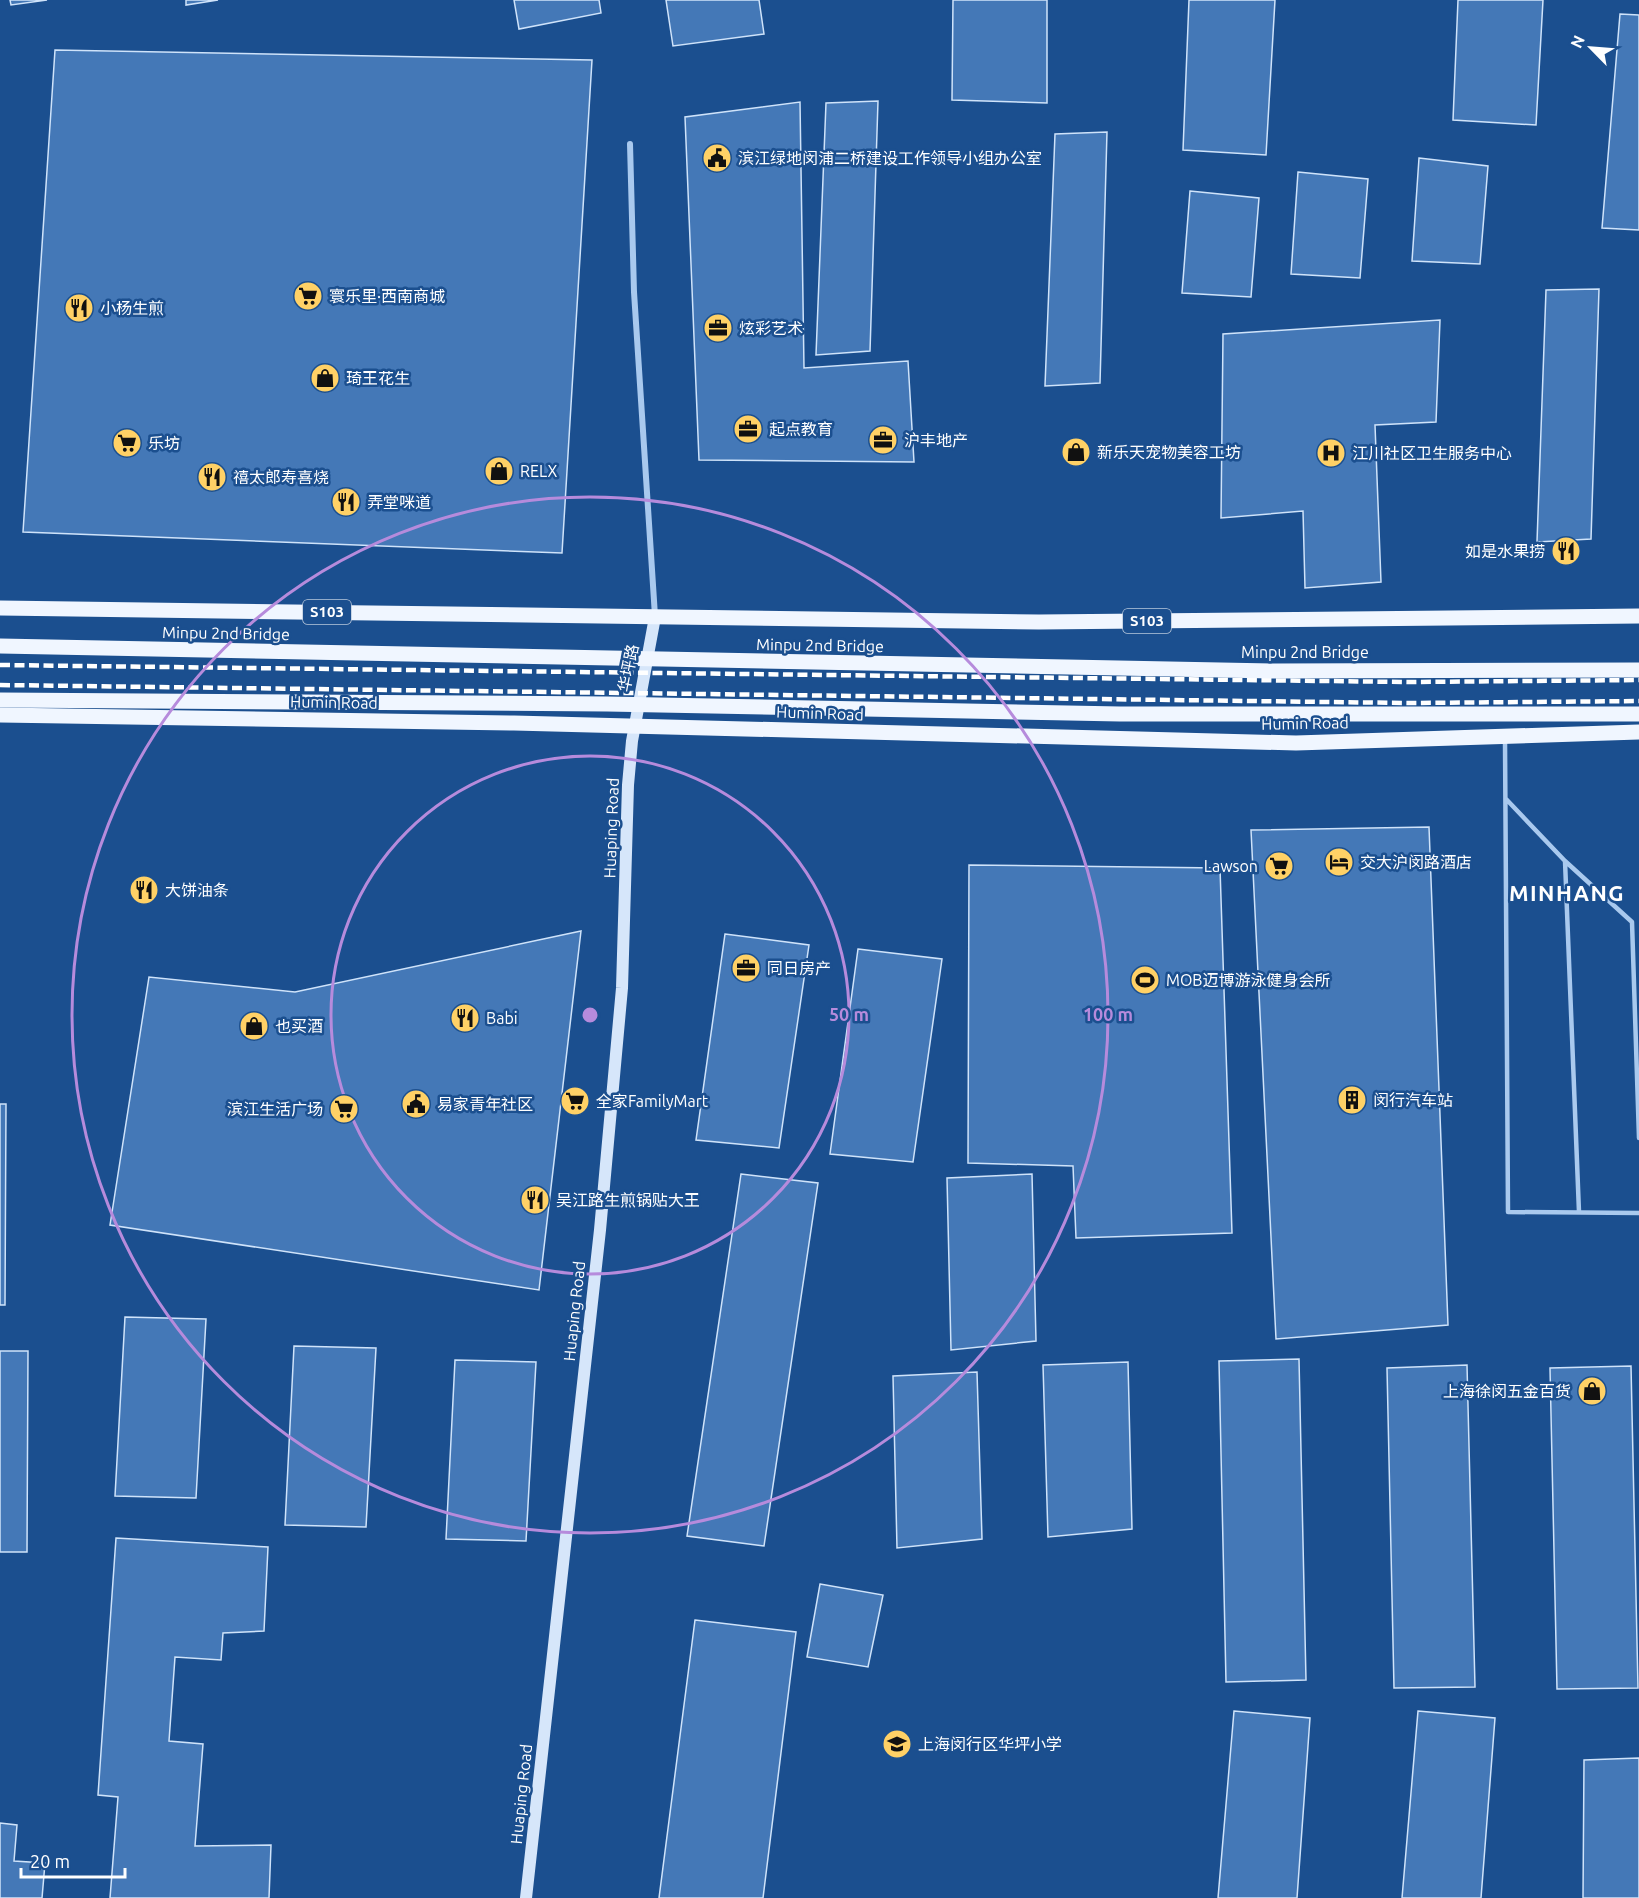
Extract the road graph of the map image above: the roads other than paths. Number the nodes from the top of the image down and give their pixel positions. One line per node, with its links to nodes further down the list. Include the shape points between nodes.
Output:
1 (630, 144): 4 (street, via 634,292)
2 (0, 608): 4 (main road, S103)
3 (1639, 616): 4 (main road, S103, via 1039,622)
4 (655, 617): 10 (street, 华坪路)
5 (0, 646): 6 (main road, Minpu 2nd Bridge, bridge, via 1274,671)
6 (1639, 670)
7 (0, 700): 8 (main road, bridge, via 584,704 1120,714)
8 (1639, 714)
9 (0, 715): 10 (main road, Humin Road)
10 (634, 726): 12 (main road, Humin Road, via 1296,743); 18 (street, Huaping Road, via 628,785 620,1011 600,1230)
11 (1639, 732): 12 (main road, Humin Road)
12 (1505, 736): 13 (lane)
13 (1506, 799): 14 (lane); 16 (lane, via 1508,1212)
14 (1565, 861): 15 (lane, via 1632,922); 16 (lane)
15 (1639, 1138)
16 (1580, 1212): 17 (lane)
17 (1639, 1213)
18 (526, 1898)

